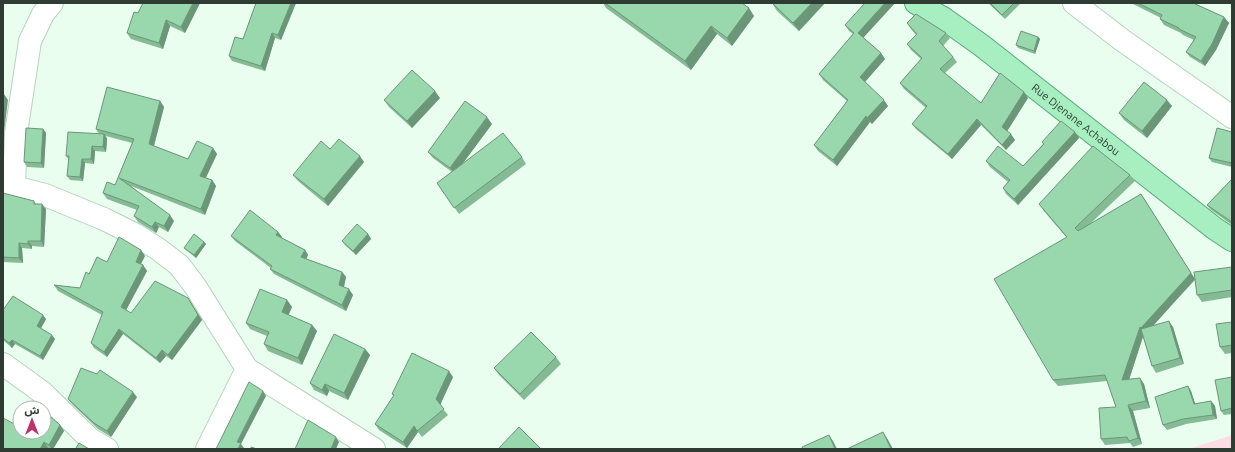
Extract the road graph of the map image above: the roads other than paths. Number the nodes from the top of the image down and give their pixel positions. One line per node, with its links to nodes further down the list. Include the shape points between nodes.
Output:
1 (52, 3): 5 (street, via 43,14 30,41)
2 (916, 3): 6 (main road, Rue Djenane Achabou, via 943,18 975,41)
3 (1074, 3): 4 (street)
4 (1232, 117)
5 (9, 185): 8 (street, via 45,196 136,235 179,265 195,286)
6 (1232, 240)
7 (3, 364): 9 (street, via 43,393 90,439)
8 (247, 370): 10 (street); 11 (street)
9 (106, 449)
10 (207, 449)
11 (374, 449)

